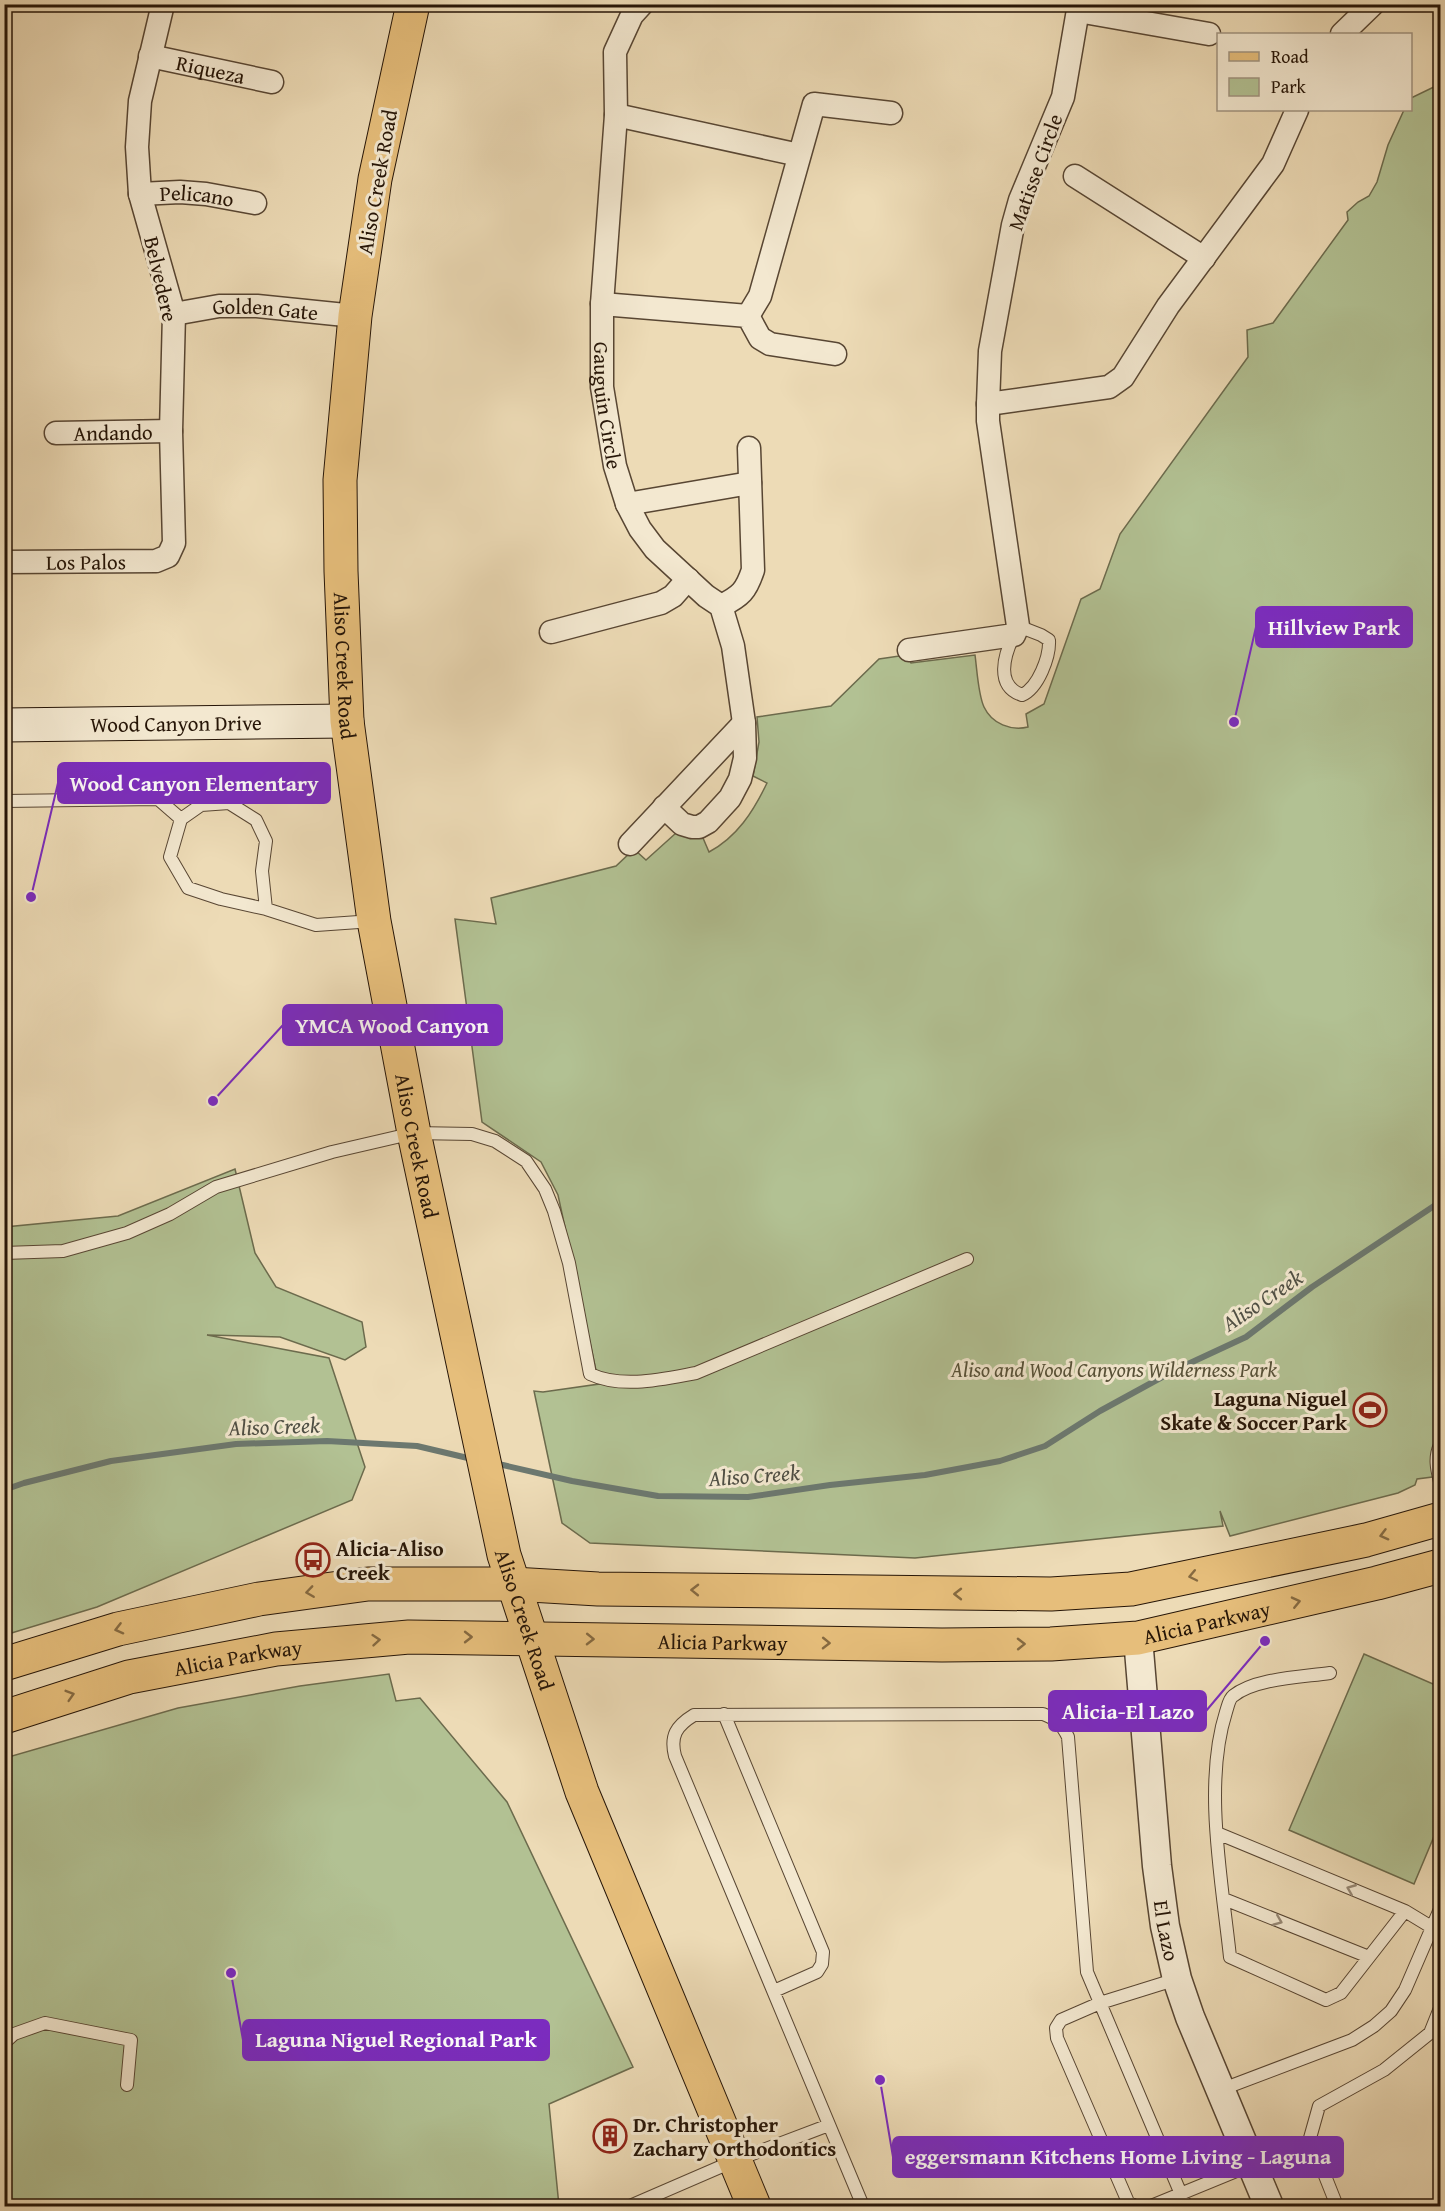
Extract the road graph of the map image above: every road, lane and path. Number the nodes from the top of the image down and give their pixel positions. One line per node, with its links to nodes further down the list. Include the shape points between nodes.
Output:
1 (163, 4): 8 (street, Belvedere)
2 (413, 4): 20 (main road, Aliso Creek Road, via 375,179)
3 (642, 4): 12 (street, Gauguin Circle, via 632,15 615,52)
4 (1373, 4): 6 (street)
5 (1078, 8): 7 (street, Matisse Circle); 23 (street, Matisse Circle, via 1063,97 1013,225 990,351)
6 (1343, 33)
7 (1209, 34)
8 (150, 56): 9 (street, Riqueza); 15 (street, Belvedere, via 140,101)
9 (272, 82)
10 (1297, 111): 17 (street, via 1274,164)
11 (891, 113): 13 (street, via 814,104)
12 (616, 115): 13 (street); 18 (street, Gauguin Circle)
13 (799, 155): 21 (street, via 760,296)
14 (1075, 176): 17 (street, Matisse Circle)
15 (140, 194): 16 (street, Pelicano, via 206,194); 19 (street, Belvedere)
16 (255, 203)
17 (1204, 258): 23 (street, via 1123,377 1109,387)
18 (602, 304): 21 (street); 28 (street, Gauguin Circle, via 602,387 615,466)
19 (174, 314): 20 (street, Golden Gate, via 219,306 257,306); 24 (street, Belvedere)
20 (355, 316): 36 (main road, Aliso Creek Road, via 340,480)
21 (748, 316): 22 (street, via 760,338 770,344)
22 (835, 354)
23 (988, 404): 33 (street, Matisse Circle)
24 (171, 431): 25 (street, Andando); 29 (street, Belvedere, via 174,543)
25 (56, 433)
26 (749, 448): 27 (street)
27 (750, 483): 28 (street); 32 (street, via 753,570 748,587)
28 (627, 504): 31 (street, Gauguin Circle, via 655,549)
29 (168, 556): 30 (street, Los Palos, via 156,561)
30 (4, 562)
31 (688, 579): 32 (street, Gauguin Circle); 34 (street, via 661,603)
32 (721, 606): 37 (street, via 733,646)
33 (1016, 630): 33 (lane, via 1005,653 1004,669 1012,692 1022,695 1036,684 1050,650 1049,640 1041,635); 35 (street)
34 (551, 632)
35 (909, 650)
36 (347, 721): 38 (main road, Wood Canyon Drive); 44 (main road, Aliso Creek Road)
37 (744, 723): 40 (street); 40 (street, via 745,758 740,779 730,798 708,822 699,827 682,824)
38 (4, 725)
39 (4, 801): 41 (lane, via 158,799)
40 (664, 807): 42 (street)
41 (181, 819): 43 (lane, via 170,856 188,888); 43 (lane, via 201,805 229,803 255,820 266,841 262,871)
42 (630, 844)
43 (266, 909): 44 (lane, via 316,925)
44 (374, 921): 45 (main road, Aliso Creek Road)
45 (414, 1133): 46 (lane, via 332,1152 216,1187 127,1233 63,1251); 47 (lane, via 475,1134 495,1141 526,1161 554,1211 590,1374 604,1381 651,1380 696,1373); 52 (main road, Aliso Creek Road)
46 (4, 1253)
47 (967, 1259)
48 (1440, 1445): 49 (lane, via 1436,1466)
49 (1440, 1482)
50 (1440, 1519): 52 (main road, one-way to 52, via 1366,1539 1131,1589 1051,1594 598,1589)
51 (1440, 1566): 54 (main road, Alicia Parkway, one-way to 51)
52 (508, 1569): 53 (main road, Aliso Creek Road); 55 (main road, one-way to 55, via 259,1599 118,1629)
53 (531, 1638): 54 (main road, Alicia Parkway, one-way to 54, via 942,1645); 58 (main road, Alicia Parkway, one-way to 53, via 129,1677 276,1649 409,1637); 73 (main road, Aliso Creek Road, via 582,1792)
54 (1138, 1638): 65 (street, El Lazo, via 1157,1866)
55 (4, 1664)
56 (1330, 1673): 59 (lane, via 1262,1683 1231,1697 1215,1769)
57 (724, 1714): 66 (lane, via 823,1952 817,1972); 66 (lane, via 694,1715 675,1731 672,1743); 67 (lane, via 1042,1714 1055,1718 1068,1737 1087,1972)
58 (4, 1717)
59 (1217, 1833): 60 (lane); 62 (lane, one-way to 59)
60 (1224, 1899): 64 (lane, one-way to 64); 64 (lane, via 1230,1957 1326,2000 1341,1993)
61 (1440, 1909): 63 (lane)
62 (1405, 1911): 63 (lane); 64 (lane)
63 (1432, 1928): 71 (lane, via 1405,1990 1391,2011 1374,2026 1352,2040)
64 (1369, 1957)
65 (1177, 1978): 67 (lane); 71 (street, El Lazo)
66 (774, 1991): 72 (lane)
67 (1100, 2003): 75 (lane); 79 (lane, via 1061,2020 1056,2028 1057,2038 1128,2202)
68 (1440, 2008): 83 (lane, via 1430,2033 1390,2065 1319,2106 1310,2138)
69 (4, 2043): 70 (lane, via 14,2034 45,2023 131,2040)
70 (127, 2085)
71 (1220, 2090): 74 (street, El Lazo)
72 (829, 2125): 73 (lane); 78 (lane)
73 (734, 2161): 76 (lane); 77 (main road, Aliso Creek Road)
74 (1251, 2164): 75 (lane); 82 (street, El Lazo)
75 (1181, 2194): 80 (lane); 81 (lane)
76 (630, 2206)
77 (754, 2206)
78 (863, 2206)
79 (1135, 2206)
80 (1151, 2206)
81 (1186, 2206)
82 (1269, 2206)
83 (1337, 2206)

